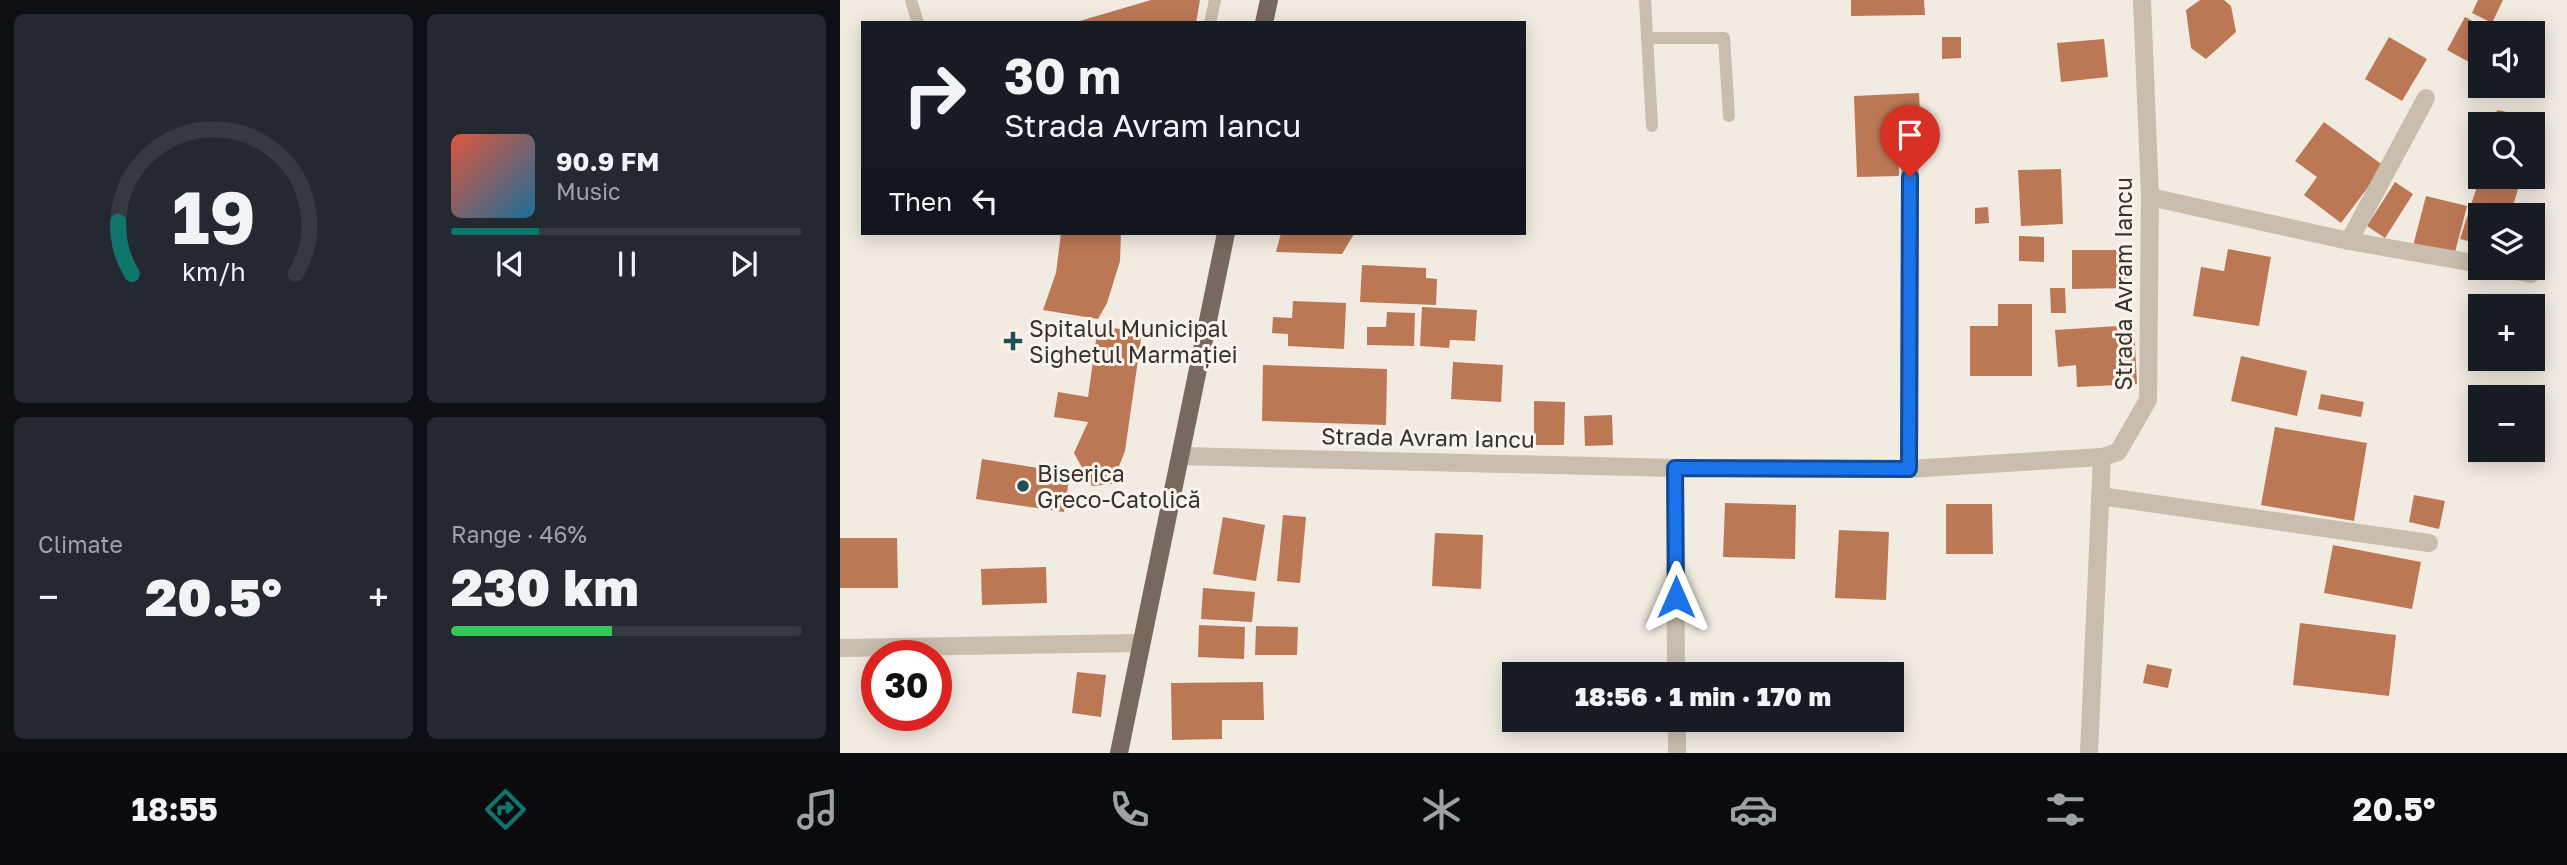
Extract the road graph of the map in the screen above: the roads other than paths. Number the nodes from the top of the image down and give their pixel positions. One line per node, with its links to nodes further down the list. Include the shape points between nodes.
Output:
1 (911, 0): 6 (lane)
2 (1215, 0): 7 (lane)
3 (1269, 0): 8 (main road)
4 (1645, 0): 9 (lane)
5 (2142, 0): 14 (street, Strada Avram Iancu)
6 (917, 21)
7 (1210, 21)
8 (1264, 21)
9 (1647, 38): 11 (lane, via 1724,38); 12 (lane)
10 (2426, 98): 16 (street)
11 (1729, 116)
12 (1652, 126)
13 (1910, 151): 21 (street)
14 (2150, 197): 16 (street); 19 (street, Strada Avram Iancu, via 2148,400 2125,445)
15 (1226, 235): 18 (main road)
16 (2350, 241): 17 (street)
17 (2468, 262)
18 (1180, 456): 20 (street, Strada Avram Iancu); 24 (main road)
19 (2102, 457): 21 (street, Strada Avram Iancu); 22 (street)
20 (1675, 468): 21 (street, Strada Avram Iancu); 26 (street)
21 (1909, 469)
22 (2100, 496): 23 (street); 30 (street)
23 (2429, 543)
24 (1139, 643): 25 (street); 28 (main road)
25 (840, 648)
26 (1676, 662)
27 (1677, 732): 29 (street)
28 (1119, 753)
29 (1677, 753)
30 (2089, 753)

